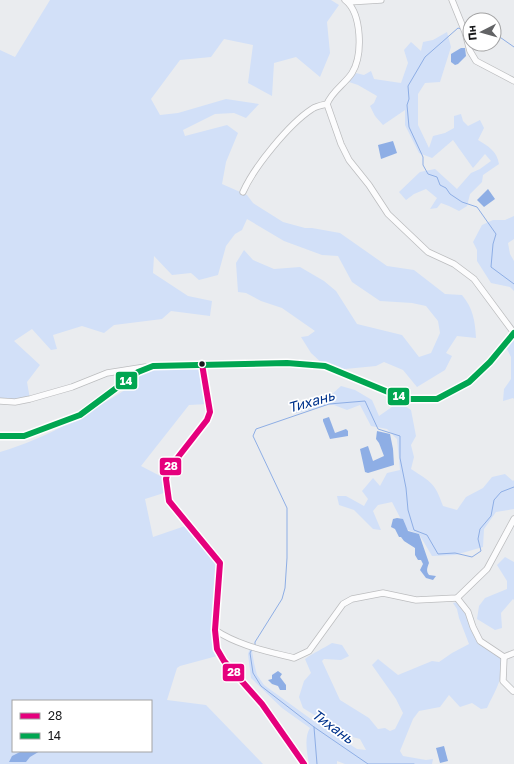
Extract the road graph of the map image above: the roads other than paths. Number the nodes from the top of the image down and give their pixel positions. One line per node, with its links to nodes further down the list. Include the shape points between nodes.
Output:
1 (381, 0): 3 (street)
2 (452, 0): 4 (street, via 476,61)
3 (346, 1): 5 (street, via 355,12 358,26 358,58 352,72)
4 (514, 81)
5 (326, 104): 6 (street, via 313,108 292,125 260,162); 7 (street, via 349,160 388,214 428,252 454,264 474,279)
6 (243, 192)
7 (514, 333): 8 (main road, via 469,382 437,398 405,399 325,366 287,363)
8 (202, 364): 9 (main road); 14 (street, via 210,412 207,420 168,470 166,479 169,501 220,562)
9 (153, 366): 10 (street, via 107,373 72,387 30,399); 11 (main road, via 138,372 80,415 24,436)
10 (0, 401)
11 (0, 436)
12 (514, 519): 13 (street, via 487,569)
13 (457, 598): 14 (street, via 416,600 383,593 352,599 343,604 309,651 294,658 245,646); 16 (street, via 468,612 480,641)
14 (216, 630): 18 (street, via 217,649 224,662 262,704)
15 (514, 653): 16 (street)
16 (504, 658): 17 (street, via 503,681)
17 (513, 691)
18 (304, 764)

